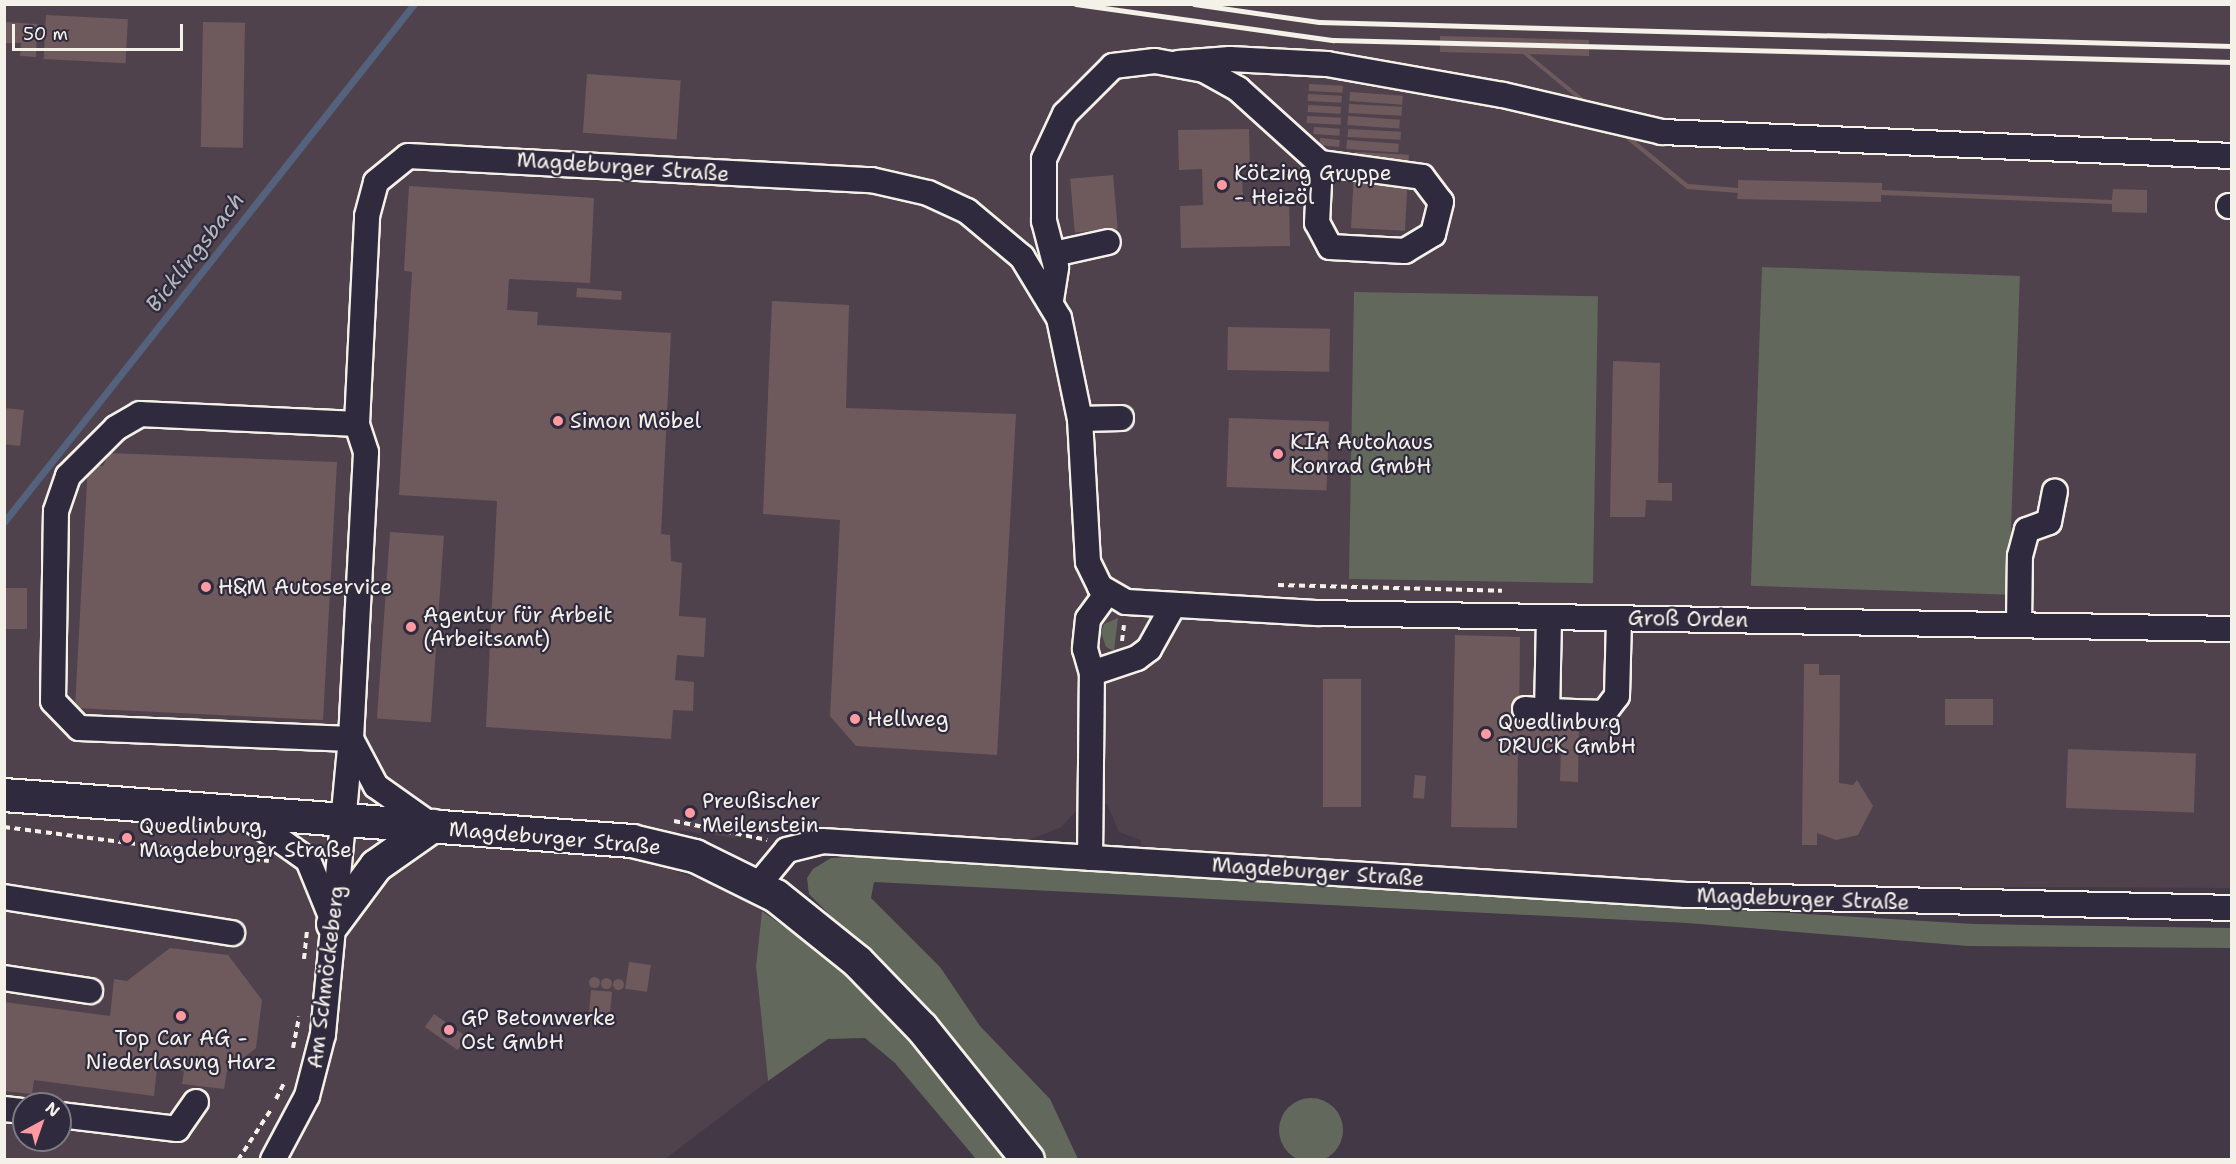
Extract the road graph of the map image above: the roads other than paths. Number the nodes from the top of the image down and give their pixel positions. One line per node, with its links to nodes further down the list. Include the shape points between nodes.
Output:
1 (1178, 63): 2 (street, via 1230,59 1327,64 1503,95 1662,132); 3 (street, via 1238,89); 5 (street, via 1113,66 1065,114 1050,143 1042,176 1044,220)
2 (2232, 156)
3 (1320, 163): 3 (street, via 1422,177 1441,202 1433,234 1405,251 1330,248 1317,223)
4 (1108, 242): 5 (street)
5 (1054, 254): 6 (street)
6 (1051, 300): 8 (street, Magdeburger Straße, via 1069,347); 9 (street, Magdeburger Straße, via 1022,257 987,224 947,201 900,185 408,156 385,170 368,201)
7 (1121, 418): 8 (street)
8 (1080, 419): 11 (street, Magdeburger Straße, via 1088,562)
9 (357, 424): 18 (street, Magdeburger Straße, via 366,452); 18 (street, via 140,414 116,428 68,477 56,522 52,701 79,728)
10 (2055, 492): 15 (street, via 2049,522 2026,530 2020,556)
11 (1107, 593): 12 (street, Groß Orden, via 1145,606); 17 (street, via 1088,619 1085,649)
12 (1173, 606): 13 (street, Groß Orden); 17 (street, via 1160,635 1137,658)
13 (1549, 618): 14 (street, Groß Orden); 14 (street, via 1536,710 1604,713 1613,708)
14 (1619, 619): 15 (street, Groß Orden, via 1866,630)
15 (2019, 624): 16 (street, Groß Orden)
16 (2232, 629)
17 (1092, 673): 23 (street)
18 (351, 739): 21 (street, Magdeburger Straße); 22 (street, Magdeburger Straße, via 376,786)
19 (4, 795): 20 (main road, Magdeburger Straße)
20 (246, 816): 21 (main road, Magdeburger Straße); 27 (street, via 309,860)
21 (343, 820): 22 (main road, Magdeburger Straße); 27 (street, Am Schmöckeberg)
22 (433, 826): 24 (main road, Magdeburger Straße, via 648,843 695,856); 27 (main road, via 376,866)
23 (1090, 858): 24 (street, Magdeburger Straße, via 822,841 792,847 770,865); 26 (street, Magdeburger Straße, via 1686,895)
24 (758, 885): 34 (main road, via 816,926 879,982 963,1076)
25 (4, 897): 28 (street)
26 (2232, 908)
27 (321, 921): 33 (street, Am Schmöckeberg, via 315,1074)
28 (232, 933)
29 (4, 978): 30 (street)
30 (90, 991)
31 (196, 1102): 32 (street, via 177,1129)
32 (72, 1116)
33 (273, 1160)
34 (1028, 1160)

